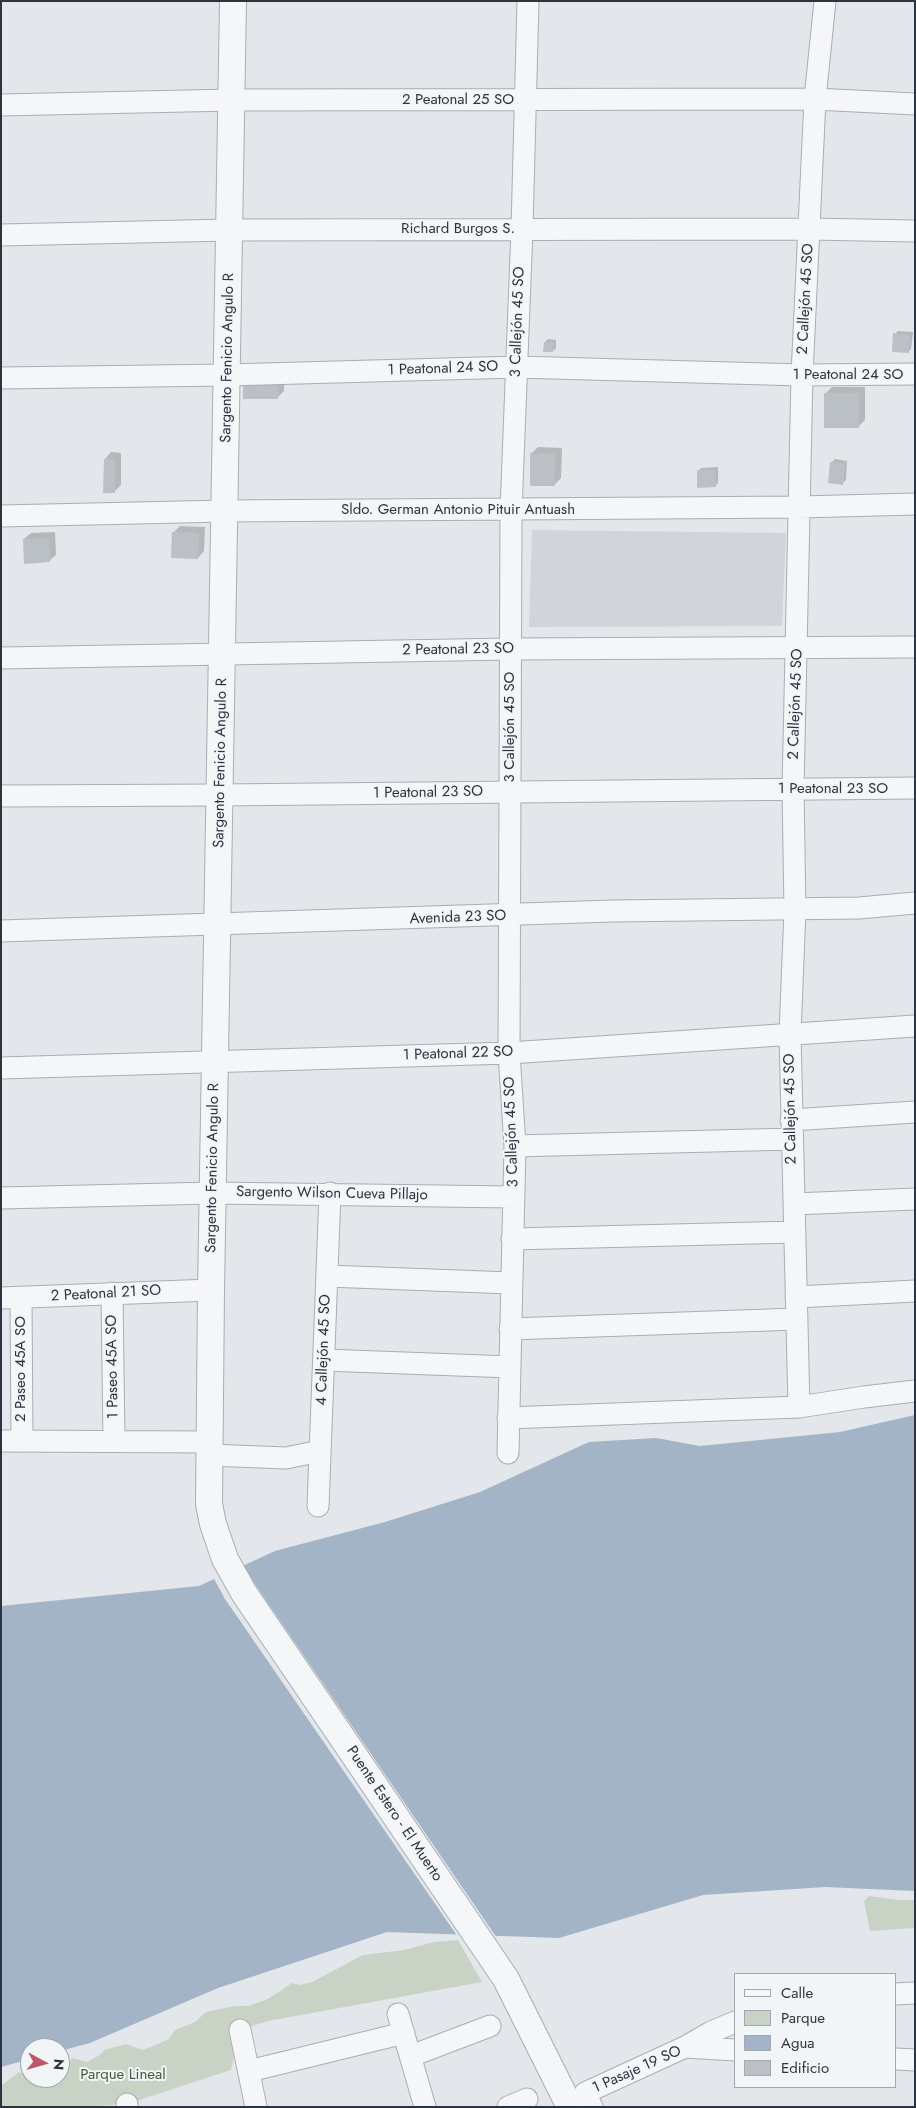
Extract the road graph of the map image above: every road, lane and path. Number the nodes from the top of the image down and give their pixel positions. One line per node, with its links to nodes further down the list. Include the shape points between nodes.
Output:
1 (233, 1): 5 (street, Sargento Fenicio Angulo R)
2 (528, 1): 6 (street, 3 Callejón 45 SO)
3 (825, 1): 4 (street, 2 Callejón 45 SO)
4 (815, 99): 6 (street, 2 Peatonal 25 SO); 7 (street, 2 Peatonal 25 SO); 10 (street, 2 Callejón 45 SO)
5 (232, 100): 6 (street, 2 Peatonal 25 SO); 8 (street, 2 Peatonal 25 SO); 11 (street, Sargento Fenicio Angulo R)
6 (525, 100): 9 (street, 3 Callejón 45 SO)
7 (915, 104)
8 (1, 105)
9 (522, 229): 10 (street, Richard Burgos S.); 11 (street, Richard Burgos S.); 14 (street, 3 Callejón 45 SO)
10 (809, 229): 12 (street, Richard Burgos S.); 17 (street, 2 Callejón 45 SO)
11 (230, 230): 13 (street, Richard Burgos S.); 16 (street, Sargento Fenicio Angulo R)
12 (915, 231)
13 (1, 235)
14 (516, 367): 16 (street, 1 Peatonal 24 SO); 17 (street, 1 Peatonal 24 SO); 22 (street, 3 Callejón 45 SO)
15 (915, 374): 17 (street, 1 Peatonal 24 SO)
16 (227, 375): 18 (street, 1 Peatonal 24 SO); 21 (street, Sargento Fenicio Angulo R)
17 (802, 375): 20 (street, 2 Callejón 45 SO)
18 (1, 378)
19 (915, 504): 20 (street, Sldo. German Antonio Pituir Antuash)
20 (800, 508): 22 (street, Sldo. German Antonio Pituir Antuash); 24 (street, 2 Callejón 45 SO)
21 (225, 511): 22 (street, Sldo. German Antonio Pituir Antuash); 23 (street, Sldo. German Antonio Pituir Antuash); 27 (street, Sargento Fenicio Angulo R)
22 (511, 511): 26 (street, 3 Callejón 45 SO)
23 (1, 516)
24 (798, 646): 25 (street, 2 Peatonal 23 SO); 26 (street, 2 Peatonal 23 SO); 30 (street, 2 Callejón 45 SO)
25 (915, 647)
26 (510, 649): 27 (street, 2 Peatonal 23 SO); 31 (street, 3 Callejón 45 SO)
27 (223, 655): 28 (street, 2 Peatonal 23 SO); 33 (street, Sargento Fenicio Angulo R)
28 (1, 658)
29 (915, 788): 30 (street, 1 Peatonal 23 SO)
30 (793, 789): 31 (street, 1 Peatonal 23 SO); 35 (street, 2 Callejón 45 SO)
31 (510, 792): 33 (street, 1 Peatonal 23 SO); 36 (street, 3 Callejón 45 SO)
32 (1, 796): 33 (street, 1 Peatonal 23 SO)
33 (220, 796): 37 (street, Sargento Fenicio Angulo R)
34 (915, 903): 35 (street, Avenida 23 SO)
35 (794, 910): 36 (street, Avenida 23 SO); 40 (street, 2 Callejón 45 SO)
36 (509, 916): 37 (street, Avenida 23 SO); 41 (street, 3 Callejón 45 SO)
37 (218, 925): 38 (street, Avenida 23 SO); 42 (street, Sargento Fenicio Angulo R)
38 (1, 931)
39 (915, 1026): 40 (street, 1 Peatonal 22 SO)
40 (790, 1034): 41 (street, 1 Peatonal 22 SO); 45 (street, 2 Callejón 45 SO)
41 (509, 1052): 42 (street, 1 Peatonal 22 SO); 46 (street, 3 Callejón 45 SO)
42 (215, 1061): 43 (street, 1 Peatonal 22 SO); 47 (street, Sargento Fenicio Angulo R)
43 (1, 1068)
44 (915, 1112): 45 (street)
45 (792, 1129): 46 (street); 52 (street, 2 Callejón 45 SO)
46 (515, 1146): 49 (street, 3 Callejón 45 SO)
47 (213, 1193): 48 (street, Sargento Wilson Cueva Pillajo); 50 (street, Sargento Wilson Cueva Pillajo); 57 (street, Sargento Fenicio Angulo R)
48 (330, 1193): 49 (street, Sargento Wilson Cueva Pillajo); 55 (street, 4 Callejón 45 SO)
49 (513, 1197): 54 (street, 3 Callejón 45 SO)
50 (1, 1198)
51 (915, 1199): 52 (street)
52 (794, 1204): 53 (street, 2 Callejón 45 SO)
53 (796, 1232): 54 (street); 60 (street, 2 Callejón 45 SO)
54 (512, 1238): 56 (street, 3 Callejón 45 SO)
55 (326, 1276): 56 (street); 64 (street, 4 Callejón 45 SO)
56 (511, 1283): 63 (street, 3 Callejón 45 SO)
57 (211, 1290): 59 (street, 2 Peatonal 21 SO); 71 (street, Sargento Fenicio Angulo R)
58 (915, 1291): 60 (street)
59 (112, 1294): 61 (street, 2 Peatonal 21 SO); 70 (street, 1 Paseo 45A SO)
60 (796, 1297): 62 (street, 2 Callejón 45 SO)
61 (11, 1298): 69 (street, 2 Paseo 45A SO)
62 (797, 1319): 63 (street); 67 (street, 2 Callejón 45 SO)
63 (510, 1329): 65 (street, 3 Callejón 45 SO)
64 (324, 1360): 65 (street); 72 (street, 4 Callejón 45 SO)
65 (510, 1367): 68 (street, 3 Callejón 45 SO)
66 (915, 1391): 67 (street)
67 (799, 1407): 68 (street)
68 (508, 1418): 73 (street, 3 Callejón 45 SO)
69 (12, 1440): 70 (street)
70 (114, 1441): 71 (street)
71 (209, 1448): 72 (street, via 286,1458); 75 (street, Sargento Fenicio Angulo R, via 209,1504)
72 (320, 1451): 74 (street, 4 Callejón 45 SO)
73 (508, 1453)
74 (318, 1506)
75 (213, 1524): 89 (street, Puente Estero - El Muerto, via 225,1559 244,1593 506,1979)
76 (915, 1993): 77 (street)
77 (896, 1994)
78 (734, 2022): 81 (street)
79 (490, 2026): 83 (street)
80 (240, 2030): 86 (street)
81 (685, 2047): 82 (street, 1 Pasaje 19 SO); 90 (street, 1 Pasaje 19 SO, via 585,2093)
82 (734, 2050)
83 (412, 2056): 86 (street, via 401,2023); 88 (street)
84 (896, 2059): 85 (street)
85 (915, 2060)
86 (249, 2071): 87 (street)
87 (256, 2107)
88 (425, 2107)
89 (570, 2107)
90 (592, 2107)

